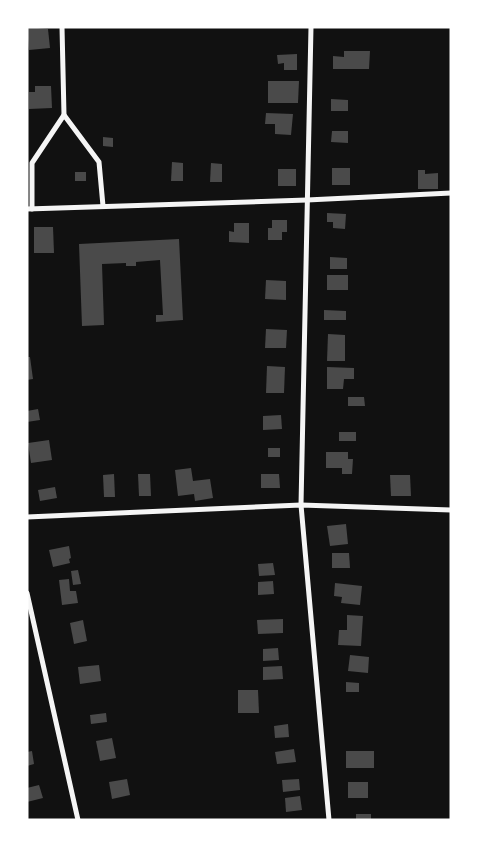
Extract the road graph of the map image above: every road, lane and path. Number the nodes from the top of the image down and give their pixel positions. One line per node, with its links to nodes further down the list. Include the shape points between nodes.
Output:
1 (62, 27): 3 (street)
2 (311, 27): 5 (street)
3 (64, 115): 6 (street, via 99,162); 7 (street, via 32,163)
4 (451, 193): 5 (street)
5 (307, 200): 6 (street); 8 (street)
6 (104, 206): 7 (street)
7 (30, 209)
8 (301, 505): 9 (street); 10 (street); 13 (street)
9 (451, 510)
10 (27, 517)
11 (27, 593): 12 (street)
12 (78, 820)
13 (329, 820)

